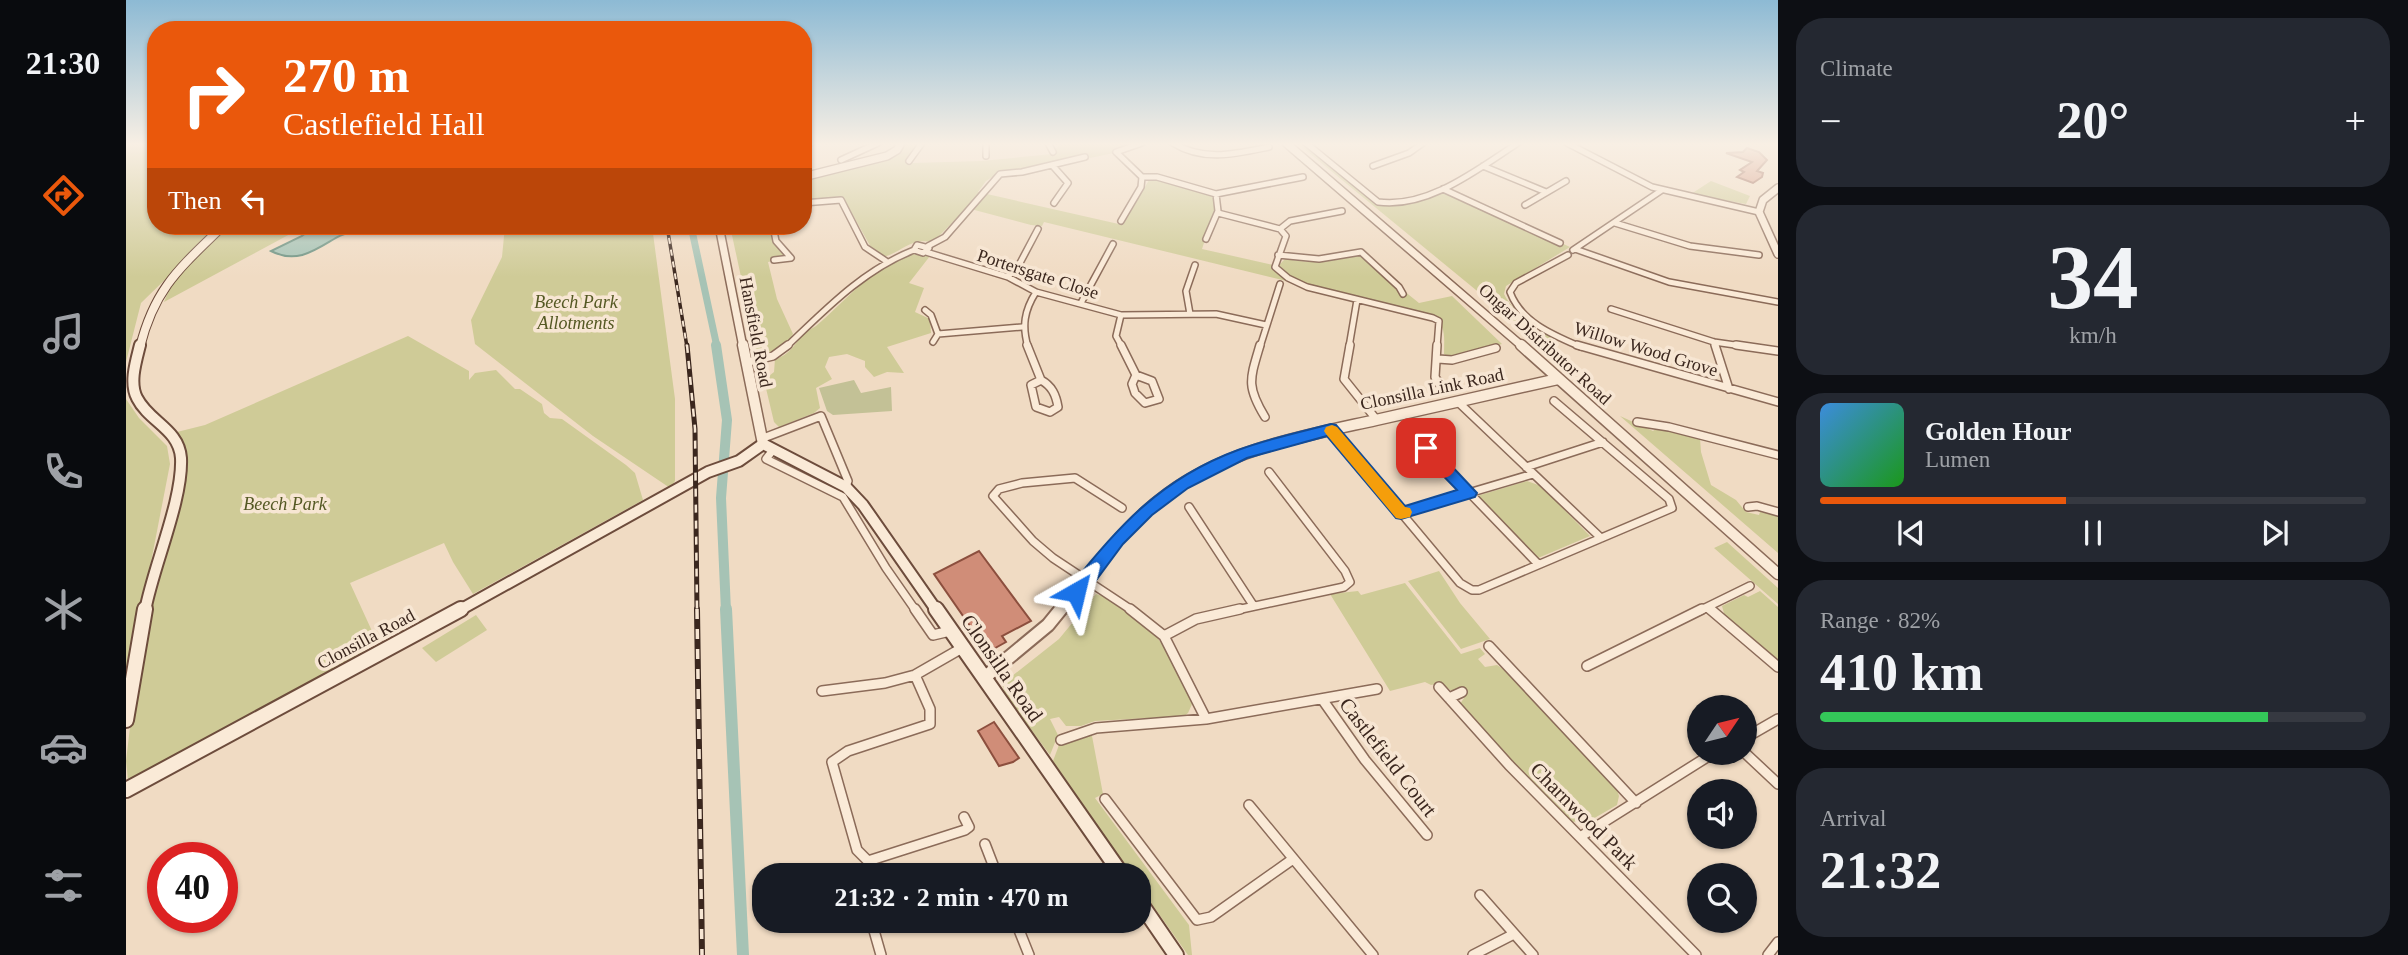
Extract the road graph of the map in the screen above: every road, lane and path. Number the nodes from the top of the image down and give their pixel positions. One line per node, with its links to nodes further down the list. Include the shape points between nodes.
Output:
1 (988, 188): 32 (street, via 945,237)
2 (1065, 188): 17 (street)
3 (1141, 188): 22 (street)
4 (1194, 188): 15 (street)
5 (1249, 188): 15 (street)
6 (1339, 188): 61 (street, Ongar Distributor Road)
7 (1360, 188): 12 (street, via 1388,205)
8 (1535, 188): 14 (street)
9 (1554, 188): 14 (street)
10 (1656, 188): 13 (street)
11 (1778, 188): 20 (street, via 1760,203)
12 (1443, 189): 30 (street)
13 (1662, 190): 20 (street); 23 (street)
14 (1546, 192): 18 (street)
15 (1216, 194): 21 (street)
16 (812, 202): 38 (street, via 841,200 865,247)
17 (1054, 203)
18 (1525, 205)
19 (1342, 211): 25 (street, via 1285,223)
20 (1759, 212): 34 (street)
21 (1218, 213): 25 (street); 29 (street)
22 (1121, 221)
23 (1615, 223): 33 (street); 35 (street, via 1689,246)
24 (1038, 229): 40 (street)
25 (1280, 229): 36 (street, via 1286,236)
26 (214, 235): 111 (main road, via 158,295 134,364 136,397 172,433 181,454)
27 (721, 235): 59 (street, Hansfield Road)
28 (775, 235): 37 (street, via 791,258)
29 (1206, 239)
30 (1560, 243)
31 (1113, 244): 46 (street)
32 (927, 249): 38 (street, via 917,245); 40 (street, Portersgate Close)
33 (1571, 252): 45 (street, via 1668,282); 64 (street, Willow Wood Grove, via 1516,283 1510,292 1533,322 1594,352)
34 (1778, 254)
35 (1759, 255)
36 (1278, 256): 43 (street, via 1308,261 1361,252); 44 (street, via 1275,267 1296,283)
37 (774, 260)
38 (886, 261): 59 (street, via 786,350)
39 (1195, 265): 49 (street, via 1186,291)
40 (1008, 277): 42 (street, Portersgate Close)
41 (1280, 284): 51 (street)
42 (1036, 292): 46 (street, Portersgate Close); 52 (street, via 1023,314)
43 (1403, 294)
44 (1357, 300): 58 (street, via 1439,321); 69 (street, via 1344,379)
45 (1778, 302)
46 (1081, 303): 50 (street, Portersgate Close)
47 (1611, 309): 55 (street)
48 (925, 310): 53 (street)
49 (1190, 314): 50 (street, Portersgate Close); 51 (street, Portersgate Close, via 1216,314)
50 (1121, 315): 60 (street, via 1115,336)
51 (1266, 325): 68 (street, via 1249,381)
52 (1022, 327): 53 (street); 62 (street)
53 (937, 334): 54 (street)
54 (933, 341)
55 (1714, 342): 57 (street); 64 (street)
56 (1496, 348): 58 (street, via 1452,360)
57 (1778, 351)
58 (1438, 359): 63 (street, via 1435,377)
59 (748, 362): 74 (street, Hansfield Road)
60 (1136, 375): 60 (street, via 1149,377 1158,399 1145,403 1140,398 1132,384)
61 (1558, 379): 65 (street, Clonsilla Link Road); 90 (street, Ongar Distributor Road)
62 (1041, 380): 62 (street, via 1056,395 1058,407 1050,411 1036,407 1031,385)
63 (1442, 388)
64 (1729, 389): 67 (street, Willow Wood Grove)
65 (1457, 401): 69 (street, Clonsilla Link Road); 76 (street)
66 (1554, 401): 73 (street)
67 (1778, 402)
68 (1265, 417)
69 (1376, 419): 71 (street, Clonsilla Link Road)
70 (1637, 422): 75 (street)
71 (1331, 429): 85 (street); 91 (street, Clonsilla Link Road, via 1242,454 1183,484 1127,529)
72 (1408, 429): 80 (street)
73 (1603, 442): 76 (street); 86 (street, via 1673,505)
74 (766, 444): 79 (main road, Clonsilla Road, via 800,470); 79 (street, Clonsilla Road, via 821,416 848,481); 117 (main road, Clonsilla Road)
75 (1778, 455)
76 (1526, 467): 78 (street)
77 (1269, 472): 93 (street, via 1350,582)
78 (1533, 474): 80 (street); 86 (street)
79 (846, 492): 87 (main road, Clonsilla Road); 89 (street)
80 (1469, 493): 85 (street); 88 (street)
81 (1189, 507): 93 (street)
82 (1748, 507): 84 (street)
83 (1122, 508): 91 (street, via 1075,478 1022,483 999,489 993,496 1041,548)
84 (1778, 512)
85 (1401, 513): 88 (street, via 1460,583 1472,590)
86 (1601, 538): 88 (street)
87 (901, 560): 89 (street); 95 (main road, Clonsilla Road)
88 (1538, 565)
89 (886, 568): 95 (street, via 933,635)
90 (1778, 574)
91 (1086, 580): 96 (street); 102 (street, Clonsilla Link Road, via 1048,625)
92 (1750, 586): 94 (street)
93 (1253, 605): 96 (street, via 1196,619)
94 (1708, 608): 99 (street); 100 (street)
95 (950, 631): 98 (main road, Clonsilla Road)
96 (1164, 636): 109 (street)
97 (1489, 646): 119 (street)
98 (962, 648): 101 (street); 102 (main road, Clonsilla Road)
99 (1587, 666)
100 (1778, 667)
101 (915, 675): 105 (street); 121 (street, via 930,709 930,724 896,739 844,751 832,762 857,850 867,861 888,856 965,830 969,827)
102 (984, 678): 127 (main road, Clonsilla Road)
103 (1439, 687): 107 (street, Charnwood Park)
104 (1377, 689): 108 (street, Castlefield Court)
105 (822, 691)
106 (1462, 692): 107 (street)
107 (1449, 698): 123 (street, Charnwood Park)
108 (1322, 699): 109 (street, Castlefield Court); 122 (street, Castlefield Court)
109 (1206, 719): 113 (street, Castlefield Court, via 1096,728)
110 (1778, 719): 112 (street)
111 (126, 720)
112 (1757, 730)
113 (1061, 740)
114 (1757, 764): 116 (street)
115 (1695, 765): 119 (street)
116 (1778, 784)
117 (126, 790)
118 (1105, 799): 125 (street, via 1196,920 1211,917)
119 (1636, 803): 123 (street)
120 (1250, 805): 125 (street)
121 (964, 817)
122 (1427, 835)
123 (1580, 837): 140 (street, Charnwood Park)
124 (985, 844): 126 (street)
125 (1293, 859): 137 (street)
126 (992, 863)
127 (1114, 863)
128 (1480, 895): 132 (street)
129 (1151, 919): 136 (main road)
130 (875, 933): 134 (street)
131 (1020, 933): 135 (street)
132 (1514, 934): 138 (street); 139 (street)
133 (1778, 942): 141 (street)
134 (881, 955)
135 (1029, 955)
136 (1176, 955)
137 (1373, 955)
138 (1473, 955)
139 (1533, 955)
140 (1696, 955)
141 (1768, 955)

